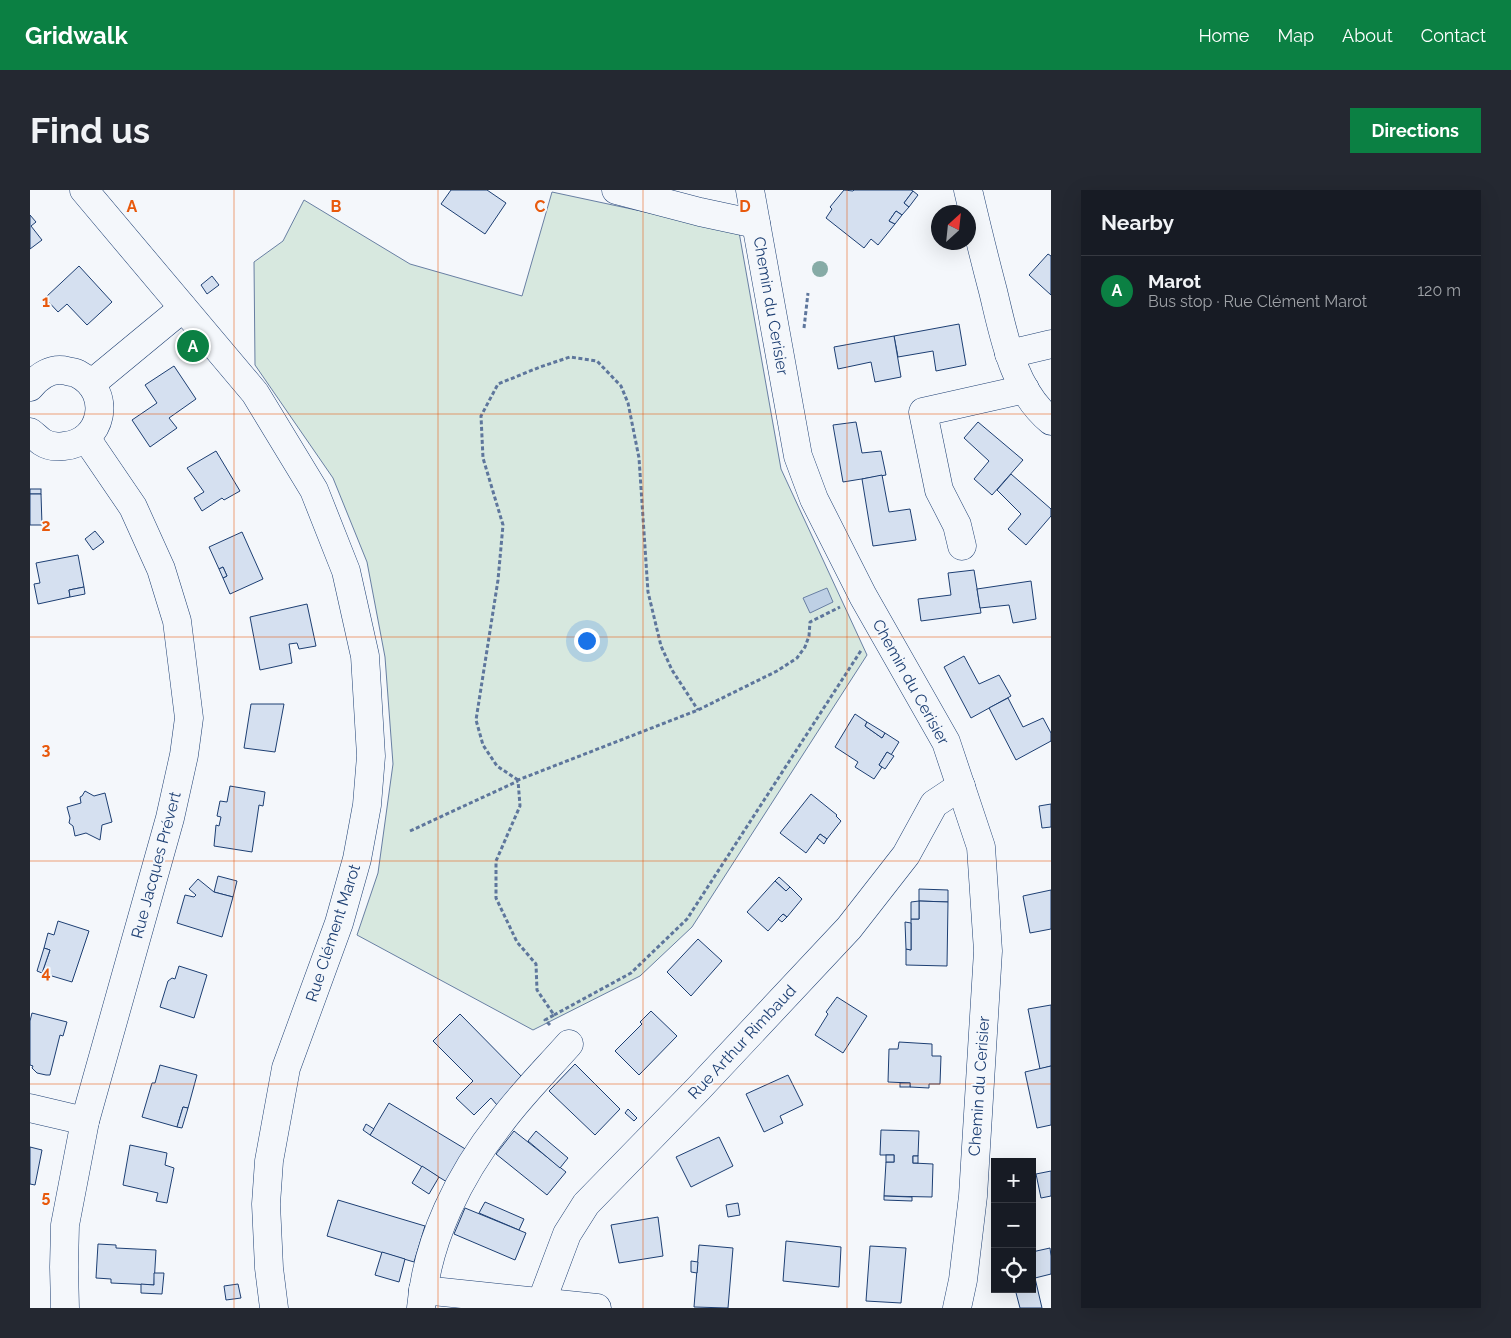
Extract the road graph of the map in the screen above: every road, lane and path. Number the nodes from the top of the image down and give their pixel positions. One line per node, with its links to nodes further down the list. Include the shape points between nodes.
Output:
1 (84, 190): 6 (street, Rue Clément Marot)
2 (616, 190): 5 (street)
3 (750, 190): 5 (street, Chemin du Cerisier)
4 (968, 190): 8 (street)
5 (756, 224): 16 (street, Chemin du Cerisier, via 798,456 814,499)
6 (183, 308): 10 (street); 29 (street, Rue Clément Marot, via 255,393 314,490 346,571 365,656 371,756 361,841 339,923 286,1068 269,1161 266,1204)
7 (1051, 344): 8 (street)
8 (1009, 354): 11 (street)
9 (32, 378): 10 (street, via 63,370 78,374)
10 (91, 384): 14 (street, via 98,396 100,412 96,426)
11 (1025, 389): 12 (street); 15 (street, via 923,412 939,490 957,525)
12 (1051, 421)
13 (30, 432): 14 (street, via 42,443 57,447 72,446)
14 (86, 438): 25 (street, Rue Jacques Prévert, via 133,507 161,569 177,621 189,718 170,818)
15 (962, 546)
16 (863, 596): 17 (street, Chemin du Cerisier); 18 (path, via 810,622 809,636 797,658)
17 (884, 633): 20 (street, Chemin du Cerisier, via 946,742); 22 (path, via 863,647 686,919 631,973)
18 (698, 710): 19 (path); 19 (path, via 661,646 648,592 640,458 621,386 597,360 570,357 540,367 498,384 481,416 483,458 502,524 498,580 476,720 483,745 497,766)
19 (518, 780): 21 (path); 22 (path, via 520,806 496,861 496,898 517,942 536,964 537,990)
20 (960, 786): 27 (street, Rue Arthur Rimbaud, via 934,804 906,855 849,928 586,1204 567,1234); 31 (street, Chemin du Cerisier, via 981,847 988,951 973,1196)
21 (410, 831)
22 (554, 1015): 23 (path, via 545,1020)
23 (568, 1044): 26 (street, via 501,1121 471,1165 450,1202 434,1242)
24 (30, 1108): 25 (street)
25 (85, 1121): 28 (street, Rue Jacques Prévert, via 65,1224)
26 (422, 1299): 27 (street)
27 (541, 1306): 30 (street)
28 (66, 1308)
29 (274, 1308)
30 (597, 1308)
31 (957, 1308)

